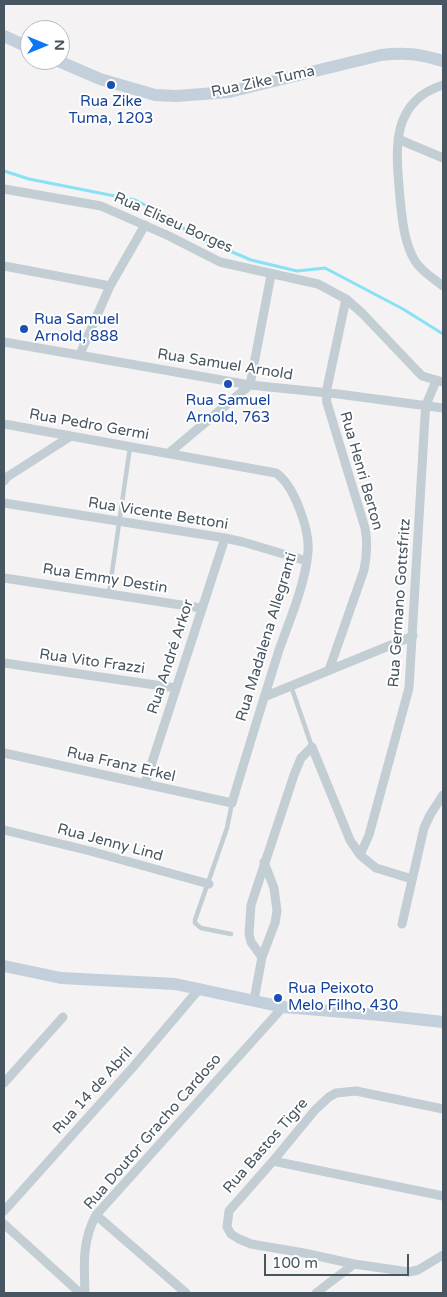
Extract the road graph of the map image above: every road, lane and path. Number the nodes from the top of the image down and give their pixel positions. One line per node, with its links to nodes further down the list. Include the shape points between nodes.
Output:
1 (4, 36): 2 (street)
2 (20, 43)
3 (443, 60): 4 (street, Rua Zike Tuma, via 420,54 381,55 229,92 176,96 155,95 100,79)
4 (70, 66)
5 (443, 85): 6 (street, via 429,90 412,104)
6 (398, 139): 7 (street); 13 (street, via 402,210 409,247 423,271)
7 (443, 158)
8 (4, 188): 9 (street, Rua Eliseu Borges, via 101,206)
9 (145, 225): 11 (street, Rua Eliseu Borges, via 220,262); 12 (street)
10 (4, 266): 12 (street)
11 (272, 275): 14 (street, Rua Eliseu Borges, via 318,284); 18 (street)
12 (110, 286): 16 (street)
13 (443, 286)
14 (346, 299): 17 (street, Rua Eliseu Borges, via 422,376); 19 (street)
15 (4, 342): 16 (street, Rua Samuel Arnold)
16 (80, 354): 18 (street, Rua Samuel Arnold)
17 (440, 381): 20 (street, Rua Germano Gottsfritz)
18 (250, 385): 19 (street, Rua Samuel Arnold); 25 (street)
19 (326, 393): 20 (street, Rua Samuel Arnold); 36 (street, Rua Henri Berton, via 340,453 368,542 364,570)
20 (426, 406): 21 (street, Rua Samuel Arnold); 34 (street, Rua Germano Gottsfritz)
21 (443, 408)
22 (4, 424): 23 (street, Rua Pedro Germi)
23 (70, 436): 24 (street, Rua Pedro Germi); 26 (street)
24 (130, 446): 25 (street, Rua Pedro Germi); 28 (lane)
25 (169, 453): 30 (street, Rua Madalena Allegranti, via 264,470 280,476 286,482 304,522 308,540)
26 (4, 481)
27 (4, 503): 28 (street, Rua Vicente Bettoni)
28 (119, 521): 29 (street, Rua Vicente Bettoni); 32 (lane)
29 (225, 538): 30 (street, Rua Vicente Bettoni); 33 (street, Rua André Arkor)
30 (307, 561): 39 (street, Rua Madalena Allegranti)
31 (4, 578): 32 (street, Rua Emmy Destin)
32 (108, 593): 33 (street, Rua Emmy Destin)
33 (201, 608): 38 (street, Rua André Arkor)
34 (412, 636): 36 (street); 46 (street, Rua Germano Gottsfritz, via 405,707)
35 (4, 663): 38 (street, Rua Vito Frazzi)
36 (329, 670): 37 (street)
37 (291, 686): 39 (street); 40 (lane)
38 (176, 688): 42 (street, Rua André Arkor)
39 (264, 698): 44 (street, Rua Madalena Allegranti)
40 (312, 747): 46 (street, via 350,840); 47 (street, via 297,765)
41 (4, 753): 42 (street, Rua Franz Erkel)
42 (145, 784): 44 (street, Rua Franz Erkel)
43 (443, 795): 48 (street, via 424,828)
44 (232, 803): 49 (lane)
45 (4, 830): 49 (street, Rua Jenny Lind)
46 (360, 855): 48 (street, via 376,868)
47 (264, 862): 52 (street, via 274,888 277,911 276,924); 52 (street, via 251,905 249,934)
48 (412, 879): 50 (street)
49 (208, 884): 51 (lane, via 195,924)
50 (402, 924)
51 (231, 934)
52 (262, 957): 55 (street)
53 (4, 966): 54 (street, via 61,978)
54 (200, 988): 55 (street); 63 (street, Rua 14 de Abril)
55 (254, 1000): 56 (street)
56 (283, 1007): 58 (street); 64 (street, Rua Doutor Gracho Cardoso)
57 (63, 1017): 59 (street)
58 (443, 1022)
59 (4, 1083)
60 (443, 1110): 61 (street, Rua Bastos Tigre, via 356,1092 336,1093 315,1110)
61 (273, 1161): 62 (street); 67 (street, Rua Bastos Tigre, via 229,1211 226,1227 231,1234 251,1244)
62 (443, 1196)
63 (4, 1211)
64 (96, 1215): 69 (street, Rua Doutor Gracho Cardoso, via 86,1239); 70 (street)
65 (4, 1224): 68 (street)
66 (443, 1255): 67 (street, Rua Bastos Tigre, via 409,1272)
67 (354, 1264): 71 (street)
68 (80, 1293)
69 (85, 1293)
70 (186, 1293)
71 (316, 1293)

